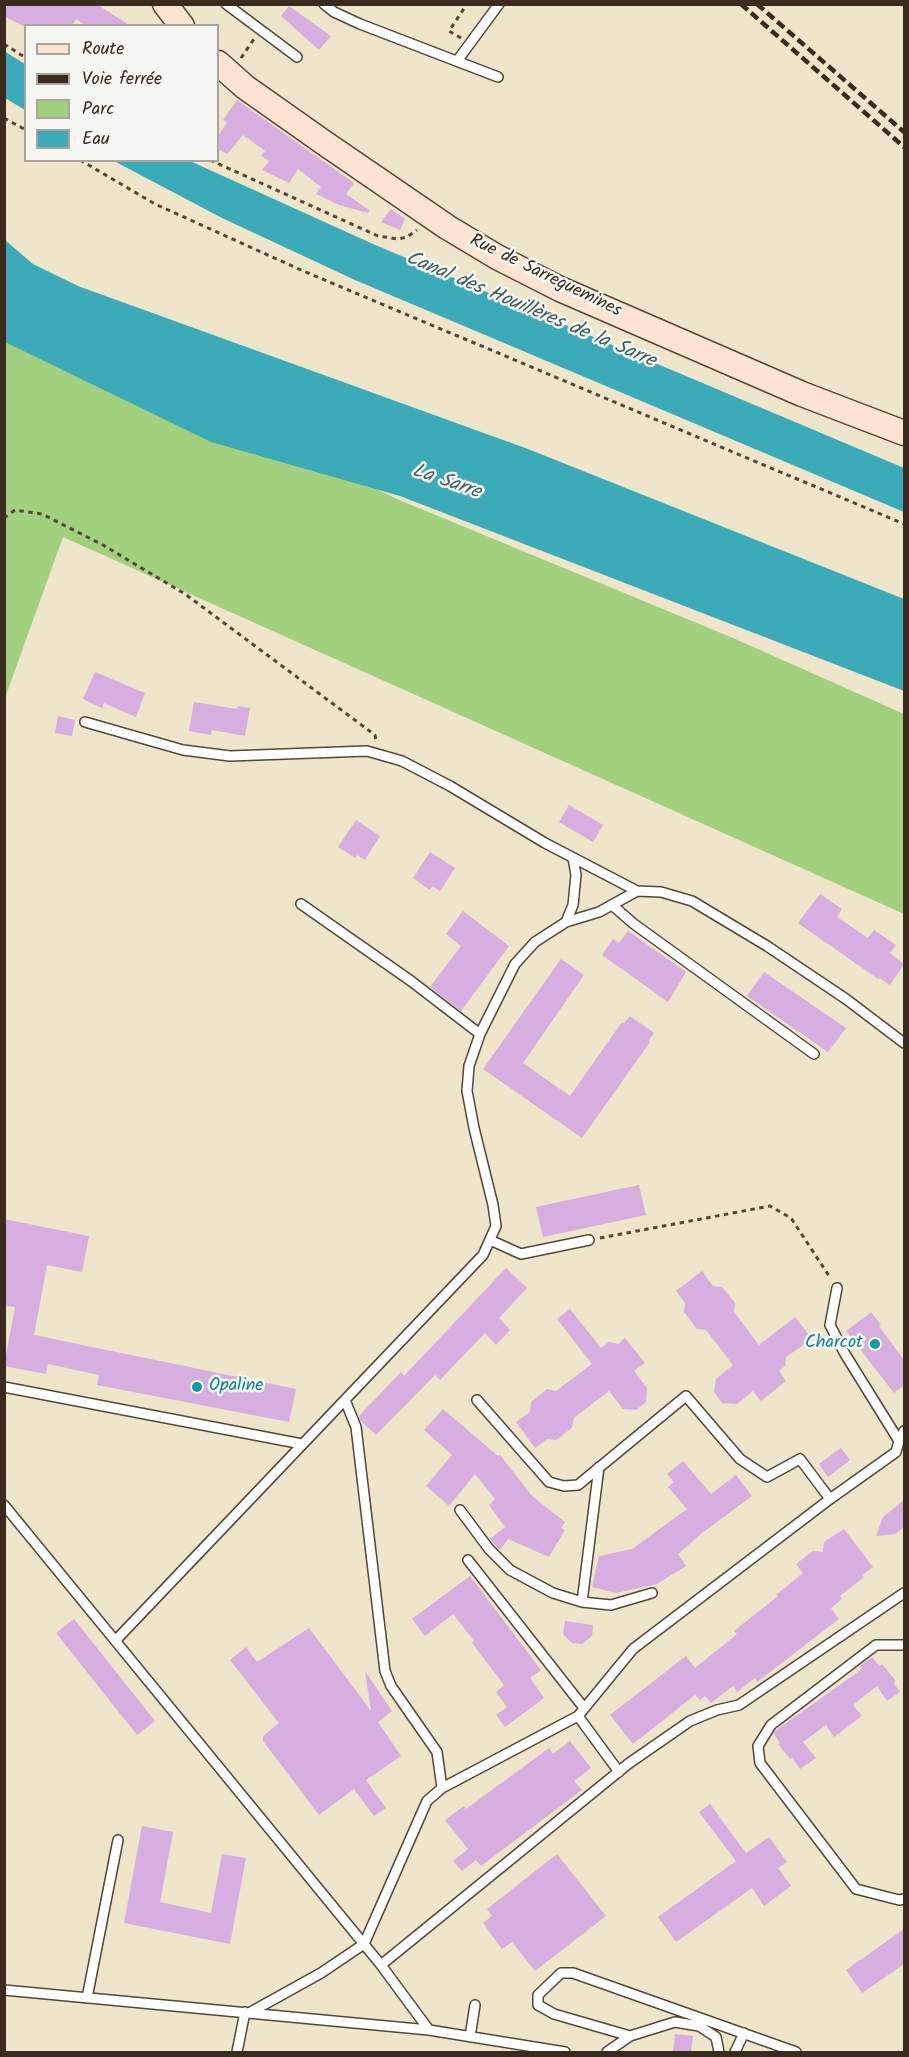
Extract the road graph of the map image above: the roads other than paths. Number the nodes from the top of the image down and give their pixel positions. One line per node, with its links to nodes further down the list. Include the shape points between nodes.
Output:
1 (165, 4): 5 (street)
2 (226, 4): 6 (lane)
3 (324, 4): 7 (lane, via 360,24)
4 (499, 4): 7 (lane)
5 (180, 24)
6 (297, 57)
7 (457, 61): 9 (lane)
8 (224, 68): 10 (street, Rue de Sarreguemines, via 433,218 497,257 560,289 802,394)
9 (498, 77)
10 (904, 433)
11 (85, 722): 12 (lane, via 183,750 230,756 367,751 402,761)
12 (573, 858): 13 (lane); 16 (lane, via 573,905)
13 (637, 891): 15 (lane); 18 (lane, via 661,892 692,901 787,959)
14 (301, 904): 17 (lane)
15 (612, 905): 16 (lane); 19 (lane)
16 (566, 922): 17 (lane, via 535,942 515,964)
17 (480, 1034): 20 (lane, via 469,1066 467,1091 493,1205 496,1226)
18 (904, 1043)
19 (814, 1054)
20 (490, 1240): 21 (lane, via 521,1254); 24 (lane, via 462,1280)
21 (589, 1240)
22 (837, 1288): 27 (lane, via 830,1325)
23 (4, 1386): 28 (lane)
24 (345, 1400): 28 (lane); 43 (lane, via 356,1427 385,1671 391,1686 437,1752)
25 (477, 1400): 30 (lane, via 549,1482 578,1485)
26 (904, 1431): 27 (lane)
27 (898, 1441): 29 (lane)
28 (302, 1444): 38 (lane)
29 (900, 1454): 31 (lane)
30 (599, 1467): 31 (lane, via 686,1396 740,1459 767,1477 800,1460); 37 (lane)
31 (830, 1499): 40 (lane, via 633,1649)
32 (4, 1505): 38 (lane)
33 (460, 1510): 37 (lane, via 510,1570 553,1593)
34 (468, 1560): 40 (lane)
35 (651, 1593): 37 (lane, via 611,1605)
36 (904, 1593): 42 (lane, via 739,1705 690,1721)
37 (582, 1602)
38 (116, 1640): 46 (lane)
39 (904, 1645): 45 (lane, via 876,1646 771,1725 758,1746 760,1763 856,1889)
40 (584, 1708): 41 (lane)
41 (578, 1716): 42 (lane); 43 (lane)
42 (619, 1772): 47 (lane)
43 (442, 1788): 46 (lane, via 427,1800 419,1816)
44 (118, 1840): 49 (lane)
45 (904, 1899)
46 (364, 1944): 47 (lane); 51 (lane, via 321,1973)
47 (381, 1965): 52 (lane)
48 (4, 1990): 49 (lane)
49 (87, 1998): 51 (lane)
50 (475, 2005): 55 (lane)
51 (247, 2012): 52 (lane); 56 (lane)
52 (429, 2030): 55 (lane)
53 (744, 2033): 54 (lane, via 573,1972 561,1973 538,1995 538,2005 554,2014); 60 (lane); 61 (lane)
54 (630, 2036): 58 (lane); 59 (lane, via 683,2023 699,2026 716,2037)
55 (470, 2037): 57 (lane)
56 (237, 2052)
57 (565, 2052)
58 (607, 2052)
59 (719, 2052)
60 (735, 2052)
61 (796, 2052)

